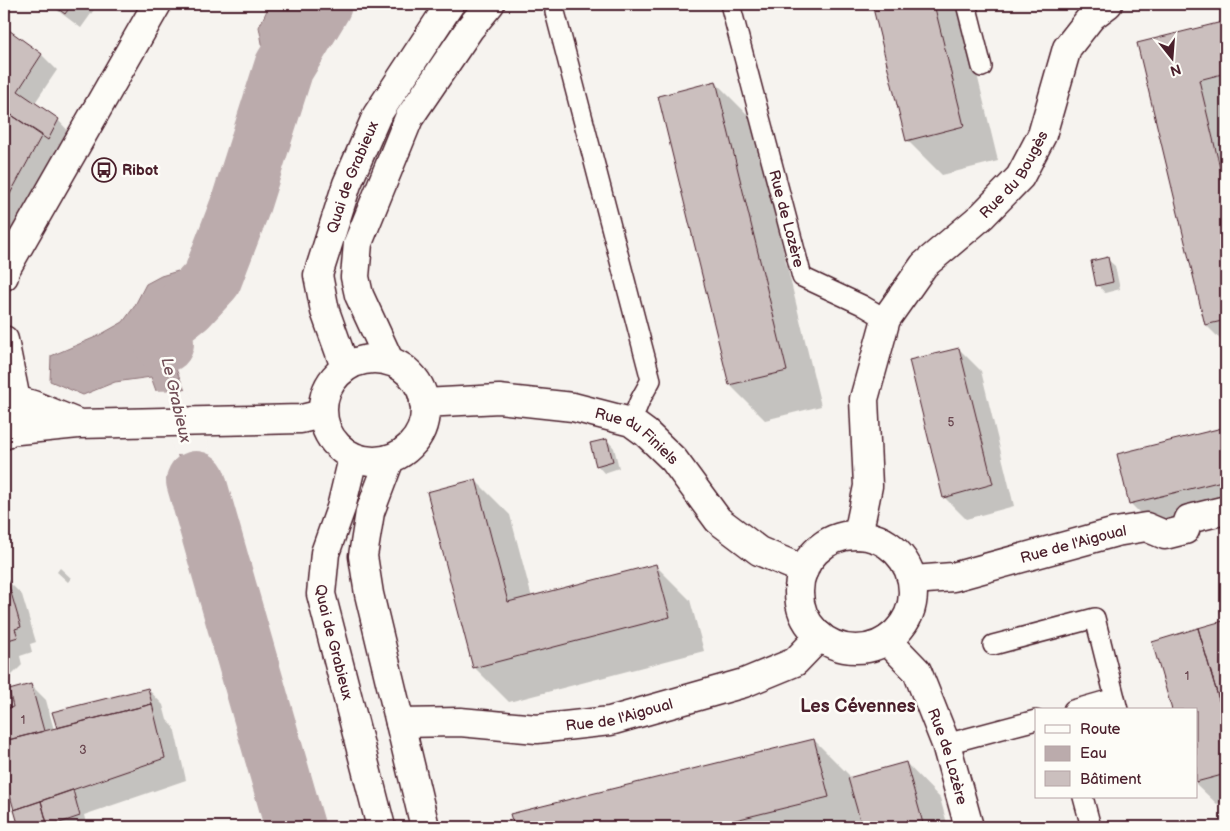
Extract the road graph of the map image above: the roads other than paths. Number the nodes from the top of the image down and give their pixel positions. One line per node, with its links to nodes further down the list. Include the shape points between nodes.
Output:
1 (157, 4): 9 (main road)
2 (450, 4): 13 (main road, Quai de Grabieux, via 377,115 347,184 318,275)
3 (490, 4): 12 (main road, Quai de Grabieux, via 409,118 358,243 354,277 359,296)
4 (730, 4): 10 (lane, Rue de Lozère, via 802,276)
5 (966, 4): 8 (lane)
6 (1104, 5): 10 (main road, Rue du Bougès, via 1067,48 1042,135 1020,177 982,216 924,265)
7 (555, 12): 17 (lane, via 652,380)
8 (982, 67)
9 (4, 274)
10 (886, 318): 23 (main road, via 864,399 868,486)
11 (4, 340): 14 (main road)
12 (389, 360): 13 (main road, via 359,360); 15 (main road, via 408,370 421,388)
13 (345, 368): 16 (main road, via 332,380)
14 (16, 400): 18 (main road); 19 (main road)
15 (424, 403): 17 (main road, Rue du Finiels, via 499,398 573,407); 21 (main road, via 422,431 409,448)
16 (312, 416): 18 (main road); 20 (main road, via 338,447)
17 (630, 422): 24 (main road, Rue du Finiels, via 674,460 718,520 759,551)
18 (78, 424): 19 (main road)
19 (6, 433)
20 (353, 458): 21 (main road, via 372,462); 35 (main road, Quai de Grabieux, via 341,508 325,553 321,594)
21 (390, 459): 32 (main road, via 370,512 363,556)
22 (1226, 510): 25 (main road, Rue de l'Aigoual, via 1189,519 1185,530 1165,535 1146,527 1116,532 953,577)
23 (858, 535): 24 (main road, via 841,537 826,544 813,555); 25 (main road, via 877,539 894,548)
24 (804, 570): 26 (main road, via 800,587 801,606 808,622)
25 (912, 580): 27 (main road, via 913,598 909,614 900,629)
26 (820, 636): 27 (main road, via 835,645 853,649); 32 (main road, Rue de l'Aigoual, via 795,662 744,683 610,721 537,729 460,722)
27 (887, 640): 33 (main road, Rue de Lozère, via 917,671)
28 (993, 645): 29 (lane, via 1094,618)
29 (1117, 704): 30 (lane)
30 (1088, 708)
31 (1035, 720): 33 (lane)
32 (400, 723): 36 (main road)
33 (946, 744): 37 (main road, Rue de Lozère)
34 (1083, 798): 38 (lane)
35 (380, 827)
36 (425, 827)
37 (969, 827)
38 (1091, 827)

